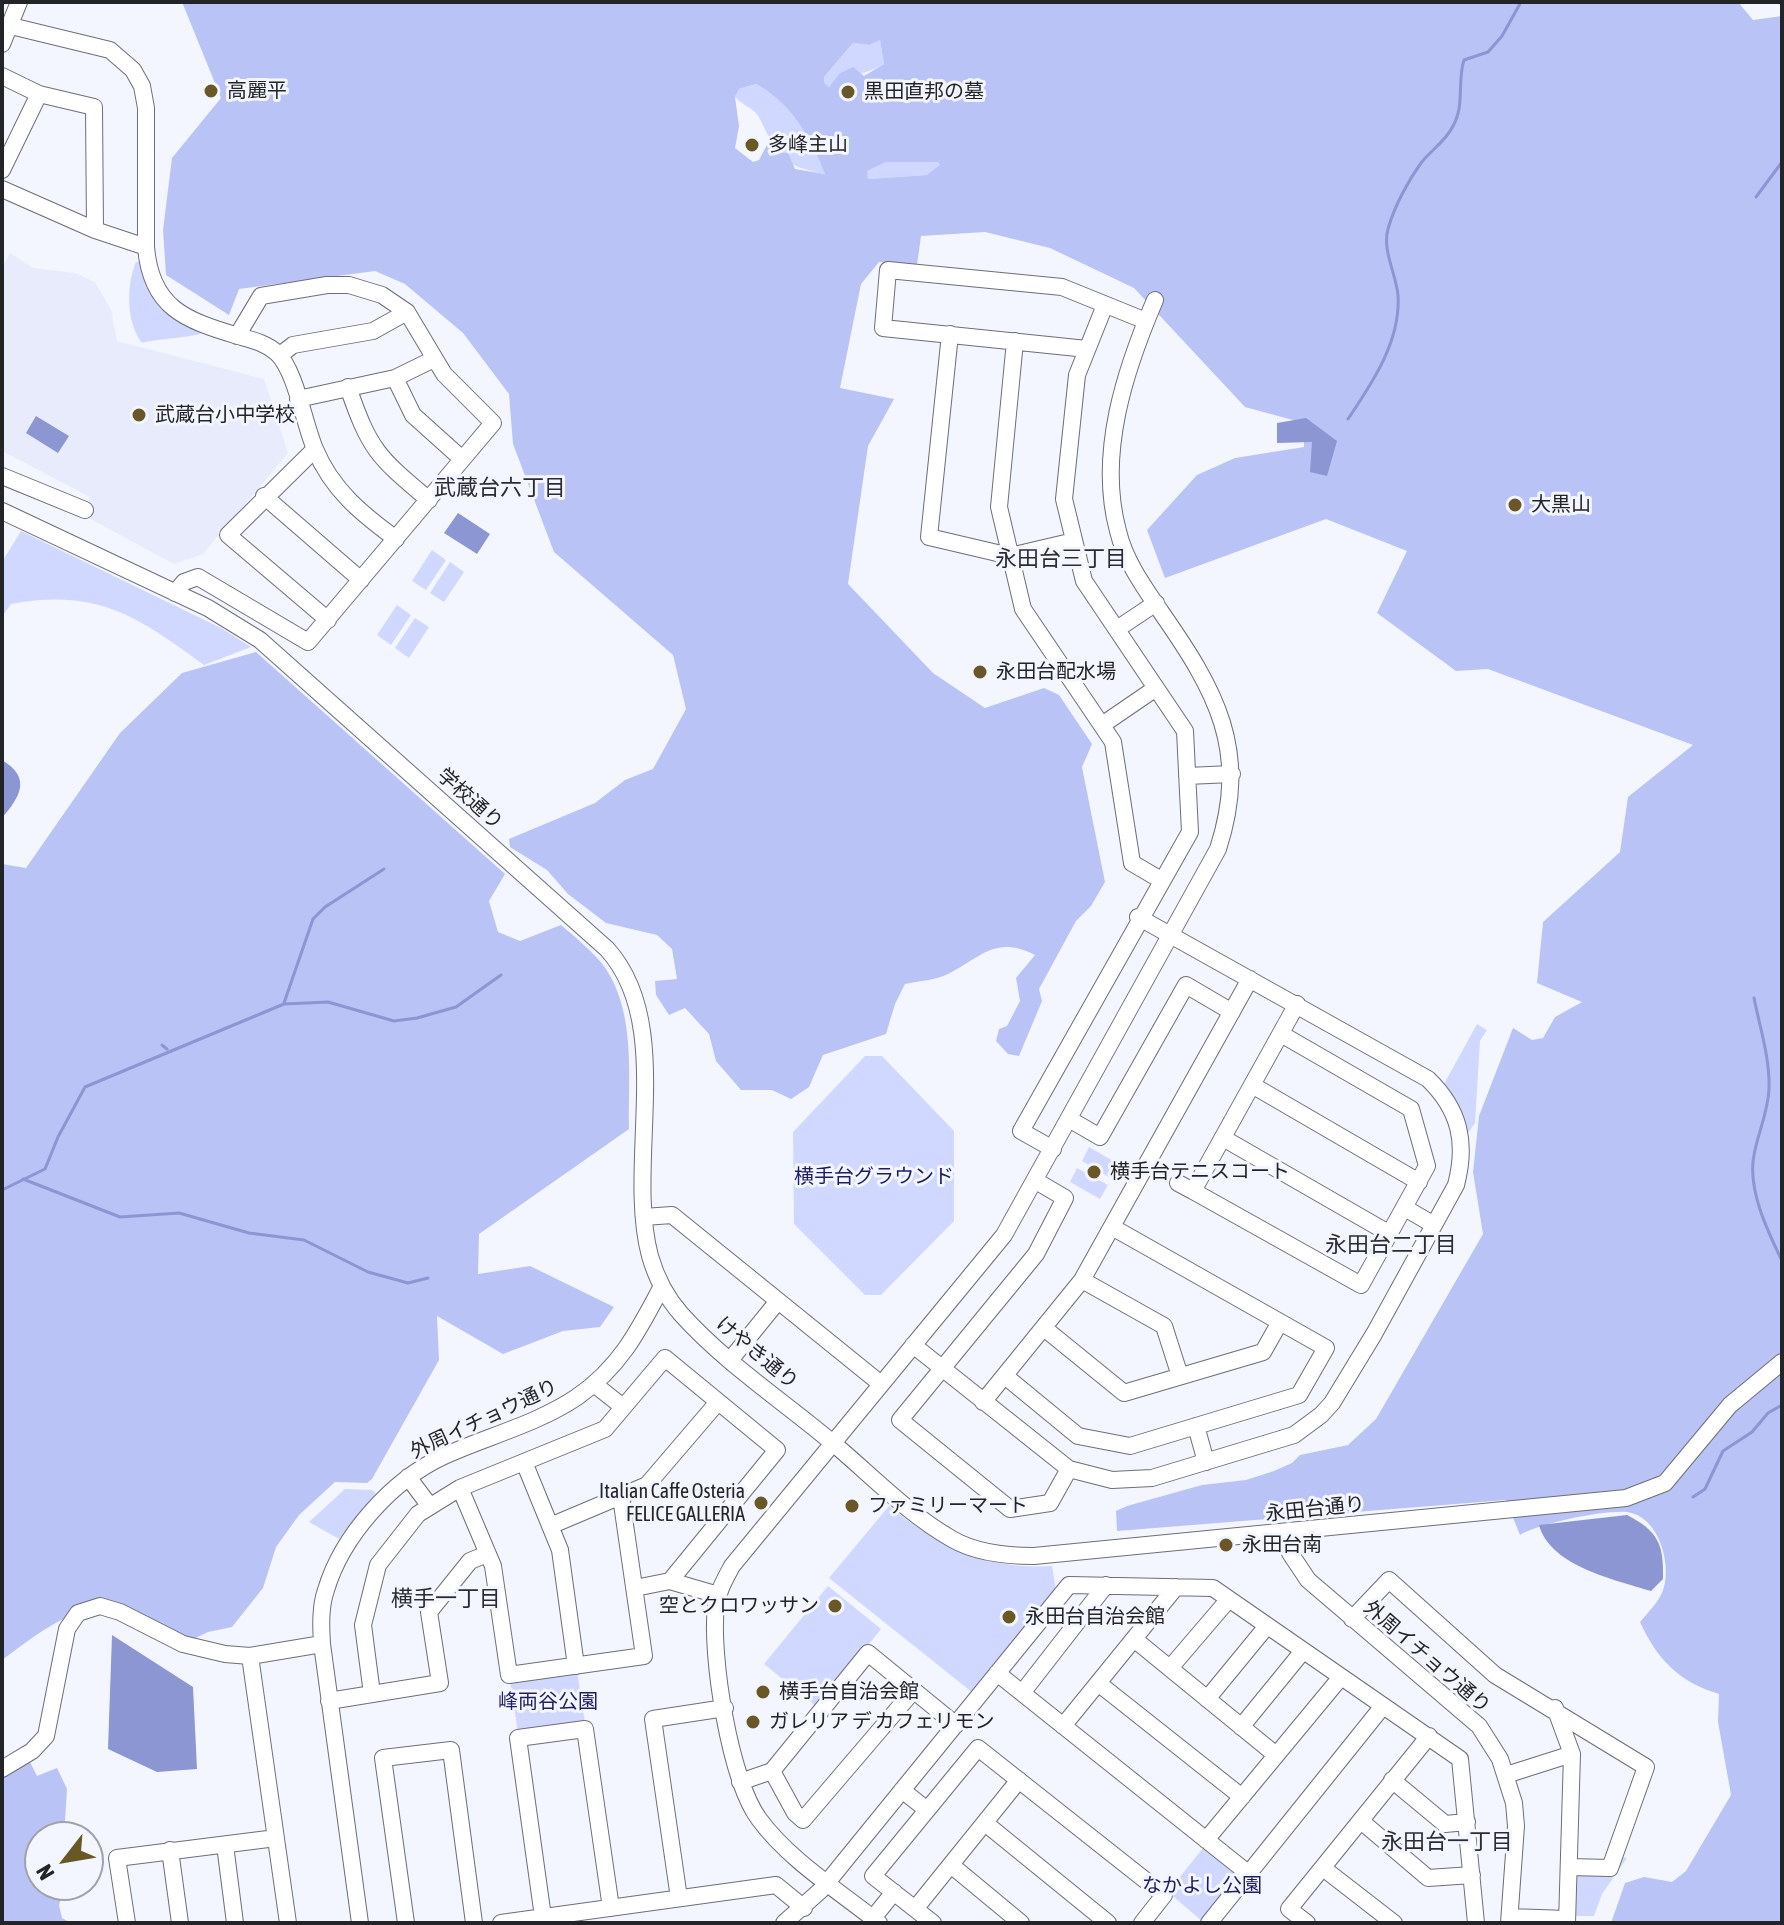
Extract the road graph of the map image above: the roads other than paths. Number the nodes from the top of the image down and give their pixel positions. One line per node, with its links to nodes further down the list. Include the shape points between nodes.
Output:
1 (19, 2): 2 (street)
2 (11, 26): 3 (street); 9 (street, via 110,50 133,70 146,108)
3 (2, 44)
4 (2, 76): 5 (street)
5 (39, 94): 6 (street); 8 (street, via 94,107)
6 (2, 170)
7 (2, 189): 8 (street)
8 (95, 230): 9 (street)
9 (146, 247): 15 (street, via 148,270 164,300 195,322)
10 (1155, 300): 13 (street)
11 (1105, 305): 13 (street); 14 (street, via 1062,287 888,270 883,328); 17 (street)
12 (407, 312): 15 (street, via 373,291 327,285 257,298); 18 (street, via 373,331 293,345); 19 (street)
13 (1146, 321): 35 (street, via 1118,411 1112,500 1126,555)
14 (950, 334): 16 (street); 32 (street, via 929,537)
15 (237, 336): 18 (street)
16 (1015, 341): 17 (street); 32 (street, via 999,507)
17 (1087, 349): 31 (street, via 1077,375 1064,499)
18 (280, 355): 22 (street)
19 (434, 359): 20 (street); 24 (street, via 493,423)
20 (395, 378): 21 (street); 24 (street, via 413,415)
21 (348, 387): 22 (street); 27 (street, via 376,453)
22 (298, 399): 23 (street)
23 (315, 449): 26 (street); 30 (street, via 346,499)
24 (462, 459): 27 (street)
25 (2, 476): 28 (street)
26 (264, 496): 33 (street); 36 (street, via 228,535)
27 (429, 500): 30 (street)
28 (85, 510)
29 (2, 511): 34 (street, 学校通り)
30 (396, 539): 33 (street)
31 (1074, 541): 32 (street); 37 (street, via 1084,581)
32 (1010, 556): 39 (street, via 1023,609)
33 (361, 580): 36 (street)
34 (175, 593): 36 (street, via 198,577 308,642); 56 (street, 学校通り, via 237,625 281,656 616,960 635,995 641,1038)
35 (1156, 603): 37 (street); 40 (street, via 1210,687 1225,725)
36 (328, 620)
37 (1117, 629): 38 (street)
38 (1156, 688): 39 (street); 41 (street, via 1185,731)
39 (1102, 725): 42 (street, via 1121,772 1132,863)
40 (1231, 766): 41 (street); 44 (street, via 1227,824)
41 (1187, 776): 42 (street, via 1190,832)
42 (1161, 880): 43 (street)
43 (1138, 917): 44 (street); 52 (street, via 1021,1131)
44 (1172, 936): 45 (street); 50 (street)
45 (1250, 979): 46 (street); 47 (street)
46 (1297, 1004): 48 (street); 57 (street, via 1410,1067 1452,1107 1462,1163)
47 (1232, 1012): 50 (street, via 1186,985 1100,1137); 58 (street)
48 (1281, 1034): 49 (street); 54 (street, via 1411,1109 1427,1166)
49 (1252, 1085): 51 (street); 54 (street)
50 (1069, 1119): 52 (street)
51 (1223, 1138): 59 (street); 59 (street, via 1185,1187 1361,1285)
52 (1053, 1149): 53 (street)
53 (1036, 1181): 65 (street, via 983,1264); 68 (street, via 1065,1198 1036,1254)
54 (1419, 1182): 55 (street)
55 (1405, 1208): 57 (street); 59 (street)
56 (644, 1217): 61 (street, 学校通り); 62 (street, via 672,1215)
57 (1434, 1225): 79 (street, via 1332,1403 1309,1426 1286,1438)
58 (1112, 1227): 60 (street); 63 (street)
59 (1390, 1234)
60 (1082, 1280): 64 (street); 70 (street, via 1164,1326)
61 (661, 1288): 66 (street, けやき通り, via 680,1313); 71 (street, 外周イチョウ通り, via 631,1345)
62 (778, 1301): 66 (street); 72 (street)
63 (1280, 1322): 70 (street, via 1263,1352); 76 (street, via 1326,1348 1299,1395)
64 (1044, 1328): 69 (street); 70 (street, via 1124,1393)
65 (913, 1345): 68 (street); 72 (street)
66 (731, 1359): 77 (street, けやき通り)
67 (1782, 1362): 86 (street, 永田台通り, via 1730,1405 1674,1473 1653,1489 1626,1498)
68 (941, 1369): 74 (street); 80 (street, via 900,1420 1010,1509 1050,1503)
69 (1005, 1376): 74 (street); 76 (street, via 1078,1436 1130,1446)
70 (1180, 1376)
71 (594, 1384): 75 (street); 81 (street, 外周イチョウ通り, via 553,1411 441,1457)
72 (881, 1384): 77 (street)
73 (718, 1402): 75 (street, via 665,1358); 83 (street, via 647,1485); 88 (street, via 777,1450)
74 (983, 1402): 80 (street)
75 (623, 1407): 78 (street, via 605,1429)
76 (1196, 1426): 79 (street)
77 (833, 1443): 86 (street, 永田台通り, via 928,1523 954,1540 1002,1555); 92 (street, via 732,1566)
78 (524, 1462): 82 (street); 85 (street)
79 (1206, 1462): 80 (street, via 1132,1481)
80 (1069, 1469)
81 (408, 1477): 84 (street); 97 (street, 外周イチョウ通り, via 376,1509 335,1567 322,1608)
82 (460, 1488): 84 (street); 87 (street)
83 (621, 1497): 85 (street); 91 (street)
84 (429, 1505): 107 (street, via 378,1565 363,1625)
85 (550, 1526): 100 (street, via 560,1550)
86 (1284, 1532): 94 (street, 外周イチョウ通り, via 1290,1553 1308,1580)
87 (487, 1554): 100 (street, via 509,1675); 107 (street, via 470,1561 429,1612 440,1683)
88 (670, 1581): 91 (street); 92 (street)
89 (1106, 1585): 90 (street); 102 (street, via 1069,1585); 106 (street)
90 (1176, 1587): 93 (street, via 1213,1588); 96 (street)
91 (635, 1588): 100 (street, via 644,1656)
92 (718, 1595): 111 (street, via 715,1620)
93 (1229, 1599): 95 (street); 101 (street)
94 (1352, 1619): 112 (street, via 1389,1580 1495,1675); 121 (street, 外周イチョウ通り, via 1479,1726)
95 (1267, 1626): 98 (street); 108 (street)
96 (1134, 1639): 101 (street); 104 (street)
97 (322, 1644): 99 (street); 109 (street, 外周イチョウ通り)
98 (1303, 1651): 103 (street); 115 (street)
99 (250, 1656): 119 (street, via 204,1651 100,1606 78,1613 67,1629 46,1736); 131 (street)
100 (576, 1666)
101 (1170, 1668): 108 (street)
102 (997, 1673): 106 (street); 113 (street)
103 (1341, 1677): 110 (street); 118 (street)
104 (1098, 1683): 114 (street); 126 (street)
105 (914, 1690): 113 (street); 120 (street, via 868,1653); 120 (street, via 803,1820)
106 (1022, 1693): 114 (street)
107 (372, 1694): 109 (street)
108 (1207, 1699): 115 (street)
109 (329, 1701): 155 (street, 外周イチョウ通り)
110 (1383, 1706): 116 (street); 138 (street)
111 (725, 1708): 124 (street); 142 (street, via 653,1719)
112 (1555, 1708): 117 (street); 136 (street, via 1646,1767 1610,1868)
113 (956, 1725): 125 (street)
114 (1063, 1726): 132 (street)
115 (1241, 1727): 118 (street)
116 (1429, 1736): 123 (street); 129 (street, via 1460,1759)
117 (1572, 1754): 121 (street); 136 (street)
118 (1276, 1755): 126 (street)
119 (2, 1769)
120 (772, 1771): 124 (street)
121 (1506, 1775): 148 (street, 外周イチョウ通り, via 1516,1826)
122 (1019, 1780): 127 (street, via 978,1748); 130 (street); 163 (street, via 1164,1895)
123 (1392, 1780): 128 (street); 129 (street, via 1445,1824)
124 (740, 1782): 140 (street, via 769,1832)
125 (902, 1790): 127 (street); 140 (street)
126 (1242, 1797): 132 (street)
127 (927, 1810): 141 (street, via 873,1876)
128 (1361, 1821): 137 (street); 139 (street, via 1428,1878)
129 (1467, 1822): 139 (street)
130 (985, 1823): 135 (street); 162 (street)
131 (276, 1838): 133 (street); 154 (street)
132 (1206, 1840): 138 (street)
133 (225, 1845): 134 (street); 153 (street)
134 (170, 1850): 151 (street, via 117,1858); 152 (street)
135 (951, 1865): 145 (street); 161 (street)
136 (1569, 1867): 150 (street)
137 (1323, 1868): 165 (street, via 1289,1909); 166 (street)
138 (1249, 1874): 164 (street)
139 (1472, 1875): 167 (street)
140 (827, 1881): 144 (street); 149 (street)
141 (894, 1892): 145 (street); 149 (street)
142 (679, 1898): 143 (street); 144 (street, via 776,1885)
143 (611, 1908): 146 (street, via 585,1729 518,1738); 147 (street)
144 (804, 1908): 159 (street)
145 (915, 1909): 160 (street)
146 (543, 1917): 147 (street); 158 (street)
147 (579, 1918)
148 (1510, 1920): 150 (street)
149 (876, 1921)
150 (1567, 1921)
151 (127, 1923)
152 (180, 1923)
153 (235, 1923)
154 (288, 1923)
155 (360, 1923)
156 (406, 1923): 157 (street, via 383,1758 451,1750)
157 (474, 1923)
158 (501, 1923)
159 (784, 1923)
160 (933, 1923)
161 (1021, 1923)
162 (1108, 1923)
163 (1142, 1923)
164 (1209, 1923)
165 (1307, 1923)
166 (1394, 1923)
167 (1476, 1923)

